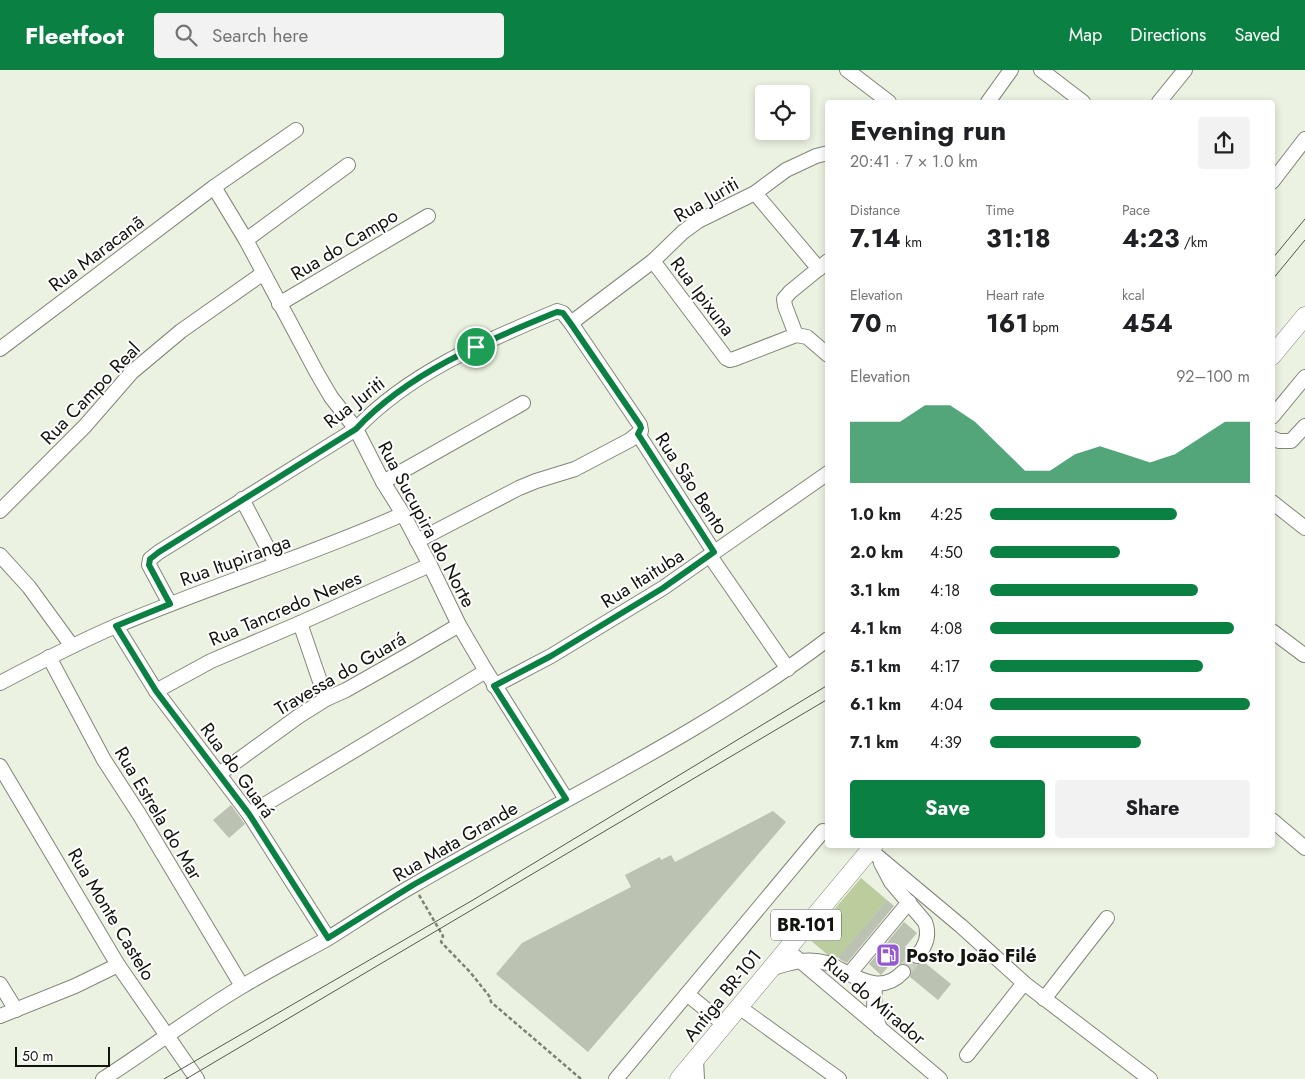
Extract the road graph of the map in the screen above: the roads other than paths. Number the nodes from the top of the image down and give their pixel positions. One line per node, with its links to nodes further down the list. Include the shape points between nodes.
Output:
1 (847, 70): 5 (street)
2 (1011, 70): 6 (street)
3 (1041, 70): 7 (street)
4 (1185, 70): 8 (street)
5 (886, 100)
6 (989, 100)
7 (1080, 100)
8 (1161, 100)
9 (296, 130): 14 (street, Rua Maracanã)
10 (1305, 140): 13 (street)
11 (825, 154): 15 (street, Rua Juriti, via 786,170)
12 (348, 165): 17 (street)
13 (1275, 178)
14 (214, 187): 17 (street, Rua Sucupira do Norte); 25 (street, Rua Maracanã)
15 (755, 192): 18 (street, Rua Juriti, via 698,221); 19 (street)
16 (428, 216): 21 (street, Rua do Campo)
17 (246, 240): 20 (street, Rua Sucupira do Norte)
18 (653, 261): 23 (street, Rua Juriti); 24 (street, Rua Ipixuna, via 728,359)
19 (823, 265): 24 (street, via 785,297)
20 (262, 274): 21 (street, Rua Sucupira do Norte); 39 (street, Rua Campo Real, via 181,331 132,372 85,426)
21 (279, 304): 32 (street, Rua Sucupira do Norte, via 331,397)
22 (1305, 316): 27 (main road)
23 (571, 324): 32 (street, Rua Juriti, via 563,313 557,312 494,337 401,389); 33 (street, Rua São Bento, via 640,425)
24 (796, 335): 26 (street, via 808,337)
25 (0, 349)
26 (825, 352)
27 (1275, 352)
28 (1305, 377): 30 (street)
29 (524, 404): 36 (street)
30 (1275, 413)
31 (1305, 426): 34 (street, via 1291,441)
32 (356, 429): 36 (street, Rua Sucupira do Norte); 37 (street, Rua Juriti)
33 (634, 437): 42 (street, via 575,468 519,488); 43 (street, Rua São Bento)
34 (1275, 439)
35 (825, 475): 43 (street, Rua Itaituba)
36 (383, 482): 40 (street, Rua Sucupira do Norte)
37 (242, 499): 45 (street); 47 (street, Rua Juriti, via 150,559 149,565)
38 (1275, 504): 41 (street)
39 (0, 512)
40 (403, 514): 42 (street, Rua Sucupira do Norte); 45 (street, Rua Itupiranga)
41 (1305, 528)
42 (417, 541): 46 (street, Rua Sucupira do Norte)
43 (712, 554): 56 (street, Rua São Bento); 59 (street, Rua Itaituba, via 551,656)
44 (0, 555): 53 (street, via 30,587)
45 (276, 564): 47 (street, Rua Itupiranga)
46 (430, 564): 48 (street, Rua Tancredo Neves); 49 (street, Rua Sucupira do Norte)
47 (170, 604): 50 (street, Rua Itupiranga)
48 (300, 623): 60 (street, Rua Tancredo Neves, via 211,660); 61 (street)
49 (459, 625): 57 (street, Rua Sucupira do Norte); 61 (street, Travessa do Guará)
50 (116, 626): 53 (street, Rua Itupiranga); 60 (street, Rua do Guará)
51 (1275, 633): 54 (street)
52 (825, 641): 56 (street, Rua Mata Grande)
53 (72, 646): 55 (street, Rua Itupiranga)
54 (1304, 655)
55 (49, 657): 58 (street, Rua Itupiranga); 81 (street, Rua Estrela do Mar, via 104,760)
56 (788, 669): 64 (street, Rua Mata Grande, via 634,764)
57 (486, 671): 59 (street, Rua Sucupira do Norte); 65 (street)
58 (0, 683)
59 (494, 686): 64 (street, Rua Sucupira do Norte)
60 (156, 691): 63 (street, Rua do Guará)
61 (326, 699): 63 (street, Travessa do Guará)
62 (0, 766): 75 (street, Rua Monte Castelo)
63 (219, 774): 65 (street, Rua do Guará)
64 (566, 799): 72 (street, Rua Mata Grande, via 413,885)
65 (249, 814): 72 (street, Rua do Guará)
66 (1275, 823): 68 (street)
67 (823, 831): 82 (street)
68 (1305, 848)
69 (874, 851): 70 (street, via 891,882); 73 (main road, Antiga BR-101 / BR-101); 78 (street)
70 (909, 902): 74 (street, via 927,929 927,940); 77 (street)
71 (1107, 918): 83 (street)
72 (328, 938): 81 (street, Rua Mata Grande)
73 (793, 954): 77 (street, via 827,962); 84 (main road, Antiga BR-101 / BR-101, via 770,969); 88 (street, Rua do Mirador)
74 (917, 956)
75 (118, 965): 85 (street); 89 (street, Rua Monte Castelo)
76 (903, 972): 80 (street, via 890,982)
77 (850, 974): 80 (street)
78 (1024, 983): 83 (street); 90 (street)
79 (0, 984): 85 (street)
80 (875, 984): 88 (street, via 874,1010)
81 (242, 986): 89 (street, Rua Mata Grande)
82 (687, 994): 87 (street); 94 (street)
83 (1044, 998): 99 (street)
84 (739, 1007): 87 (main road, Antiga BR-101 / BR-101); 97 (street)
85 (16, 1010): 86 (street)
86 (0, 1016)
87 (724, 1024): 91 (main road, Antiga BR-101 / BR-101)
88 (880, 1029): 98 (street, Rua do Mirador)
89 (167, 1035): 92 (street, Rua Mata Grande); 93 (street, Rua Monte Castelo)
90 (967, 1055)
91 (696, 1060): 95 (main road, Antiga BR-101 / BR-101); 96 (street)
92 (103, 1079)
93 (197, 1079)
94 (616, 1079)
95 (679, 1079)
96 (698, 1079)
97 (840, 1079)
98 (940, 1079)
99 (1150, 1079)

